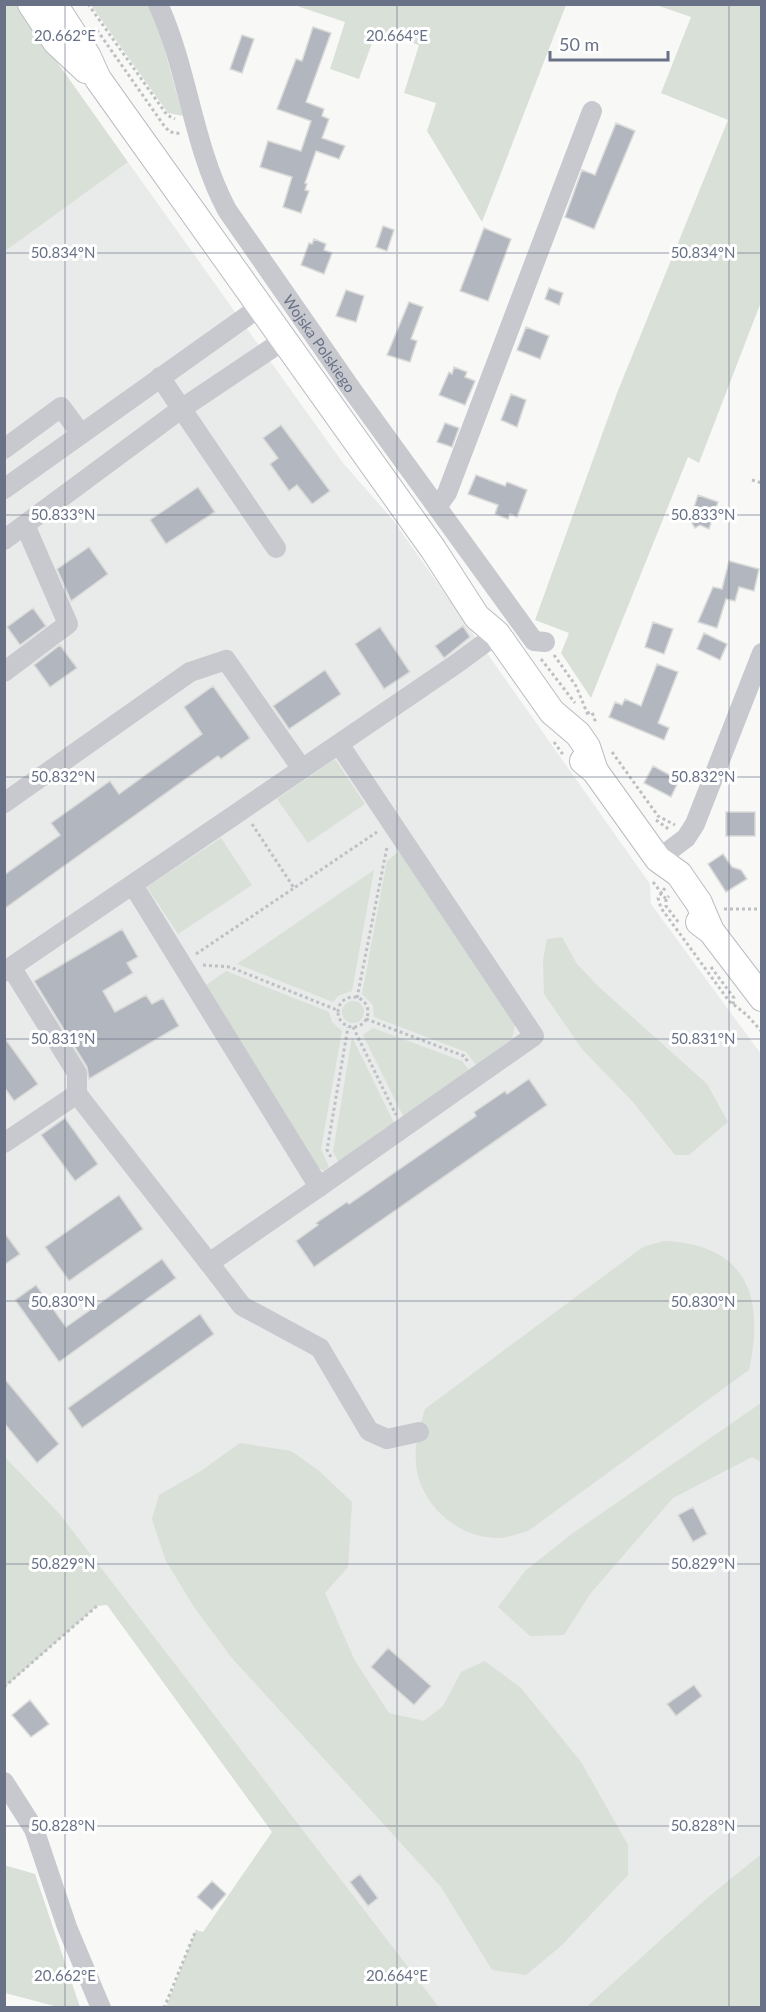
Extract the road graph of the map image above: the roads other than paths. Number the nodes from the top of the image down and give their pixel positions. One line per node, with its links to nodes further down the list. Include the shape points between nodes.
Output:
1 (32, 4): 4 (main road, Wojska Polskiego, via 56,42)
2 (54, 4): 4 (main road, Wojska Polskiego)
3 (158, 4): 13 (street, Wojska Polskiego, via 180,62 189,125 218,192 243,235)
4 (98, 79): 6 (main road, Wojska Polskiego)
5 (591, 111): 13 (street, via 447,494)
6 (260, 307): 7 (main road, Wojska Polskiego); 8 (street)
7 (284, 340): 9 (street); 17 (main road, Wojska Polskiego, via 477,617)
8 (160, 377): 9 (street); 10 (street)
9 (181, 409): 14 (street); 16 (street)
10 (81, 434): 11 (street, via 61,407); 12 (street)
11 (4, 449)
12 (4, 489)
13 (437, 507): 18 (street, Wojska Polskiego, via 534,641)
14 (25, 525): 15 (street); 20 (street, via 68,624)
15 (4, 540)
16 (276, 548)
17 (497, 634): 21 (street); 24 (main road, Wojska Polskiego, via 552,712 555,726 571,749 595,771)
18 (545, 642)
19 (762, 653): 24 (street, via 691,832)
20 (4, 672)
21 (339, 744): 22 (street); 30 (street, via 534,1036)
22 (302, 769): 23 (street, via 226,660 190,672); 25 (street)
23 (4, 803)
24 (658, 859): 27 (main road, Wojska Polskiego, via 663,877 676,898 694,918 712,919)
25 (133, 885): 26 (street); 30 (street)
26 (8, 969): 28 (street, via 76,1073)
27 (762, 998)
28 (76, 1094): 29 (street); 31 (street)
29 (4, 1143)
30 (319, 1187): 31 (street)
31 (209, 1263): 32 (street, via 242,1306 320,1348 369,1431 387,1439)
32 (419, 1432)
33 (4, 1782): 34 (street, via 34,1829 67,1927)
34 (101, 2007)

